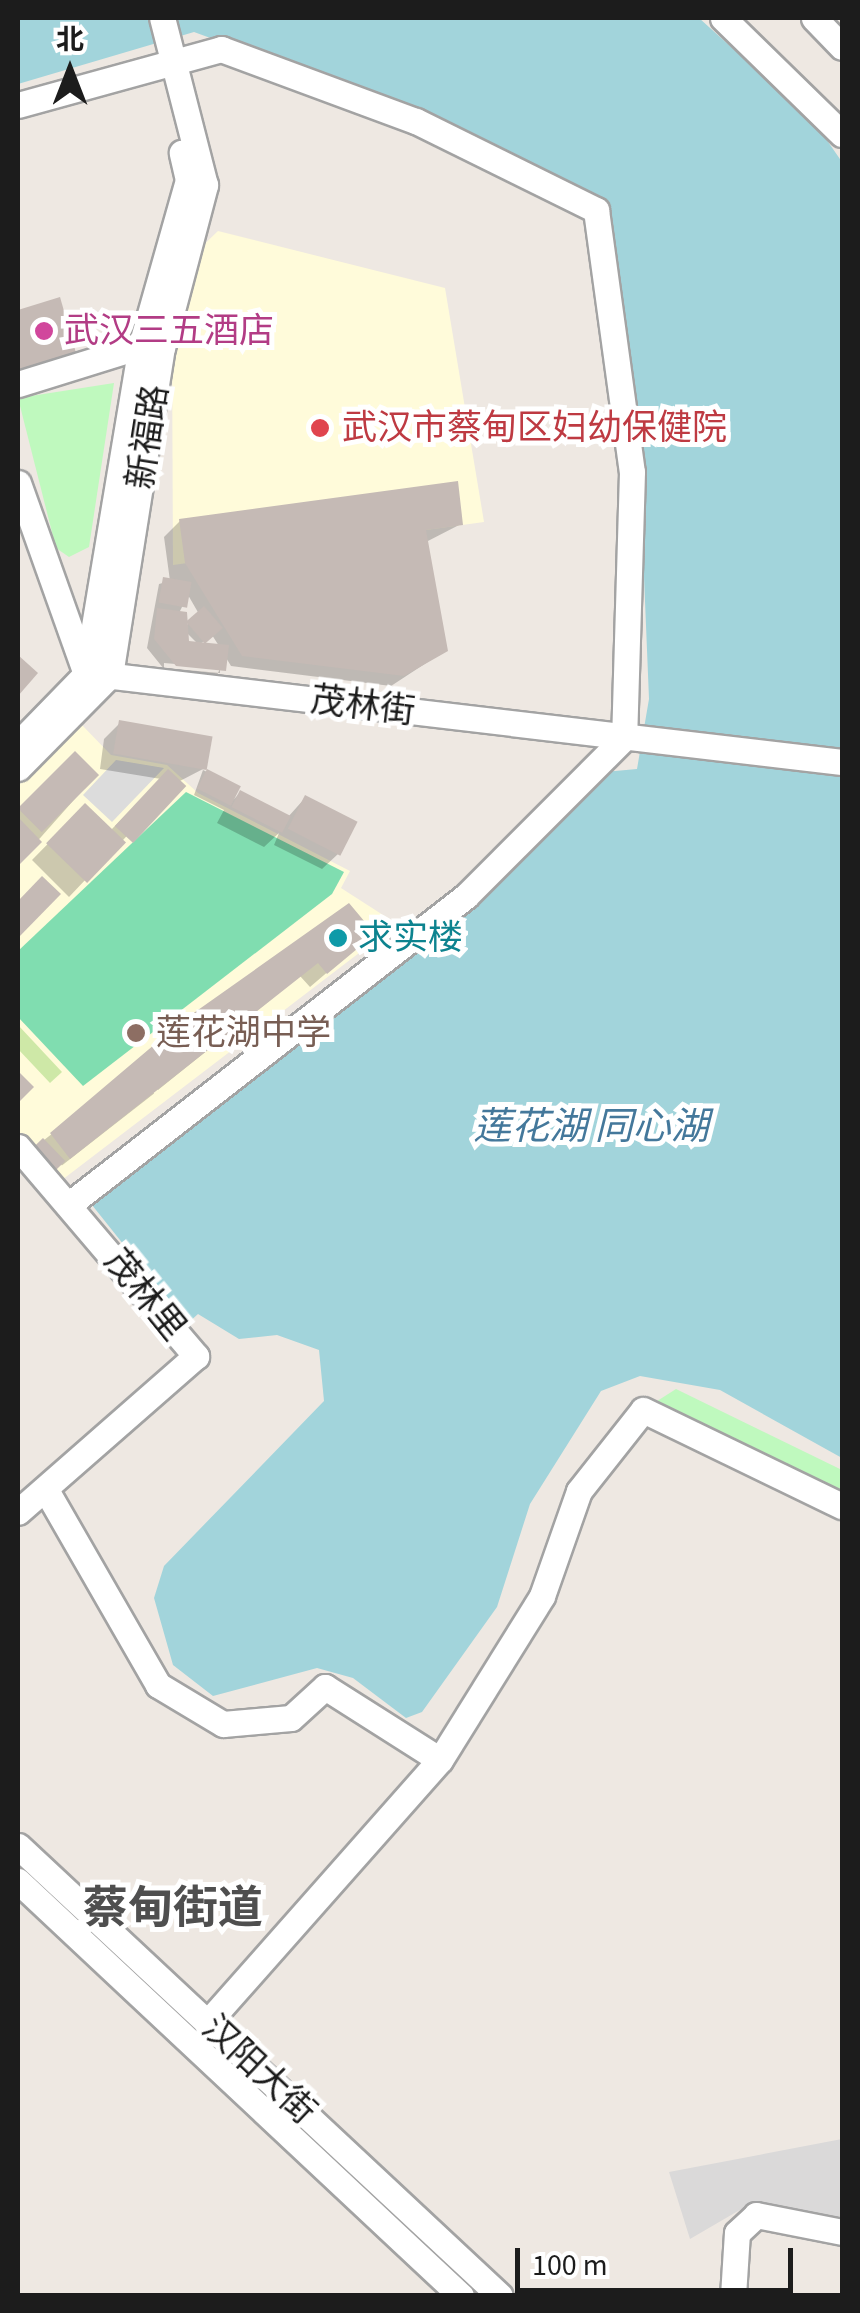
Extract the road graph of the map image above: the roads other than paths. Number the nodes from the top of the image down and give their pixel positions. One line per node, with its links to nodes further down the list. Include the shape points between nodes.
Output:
1 (150, 18): 6 (street, 新福路)
2 (162, 18): 6 (street, 新福路)
3 (723, 18): 8 (street)
4 (814, 18): 5 (street)
5 (842, 47)
6 (165, 53): 7 (street); 9 (street, 新福路, via 188,180); 12 (street, 新福路, via 205,186 162,348); 13 (street, via 220,49 416,121 596,210 632,472)
7 (18, 105)
8 (842, 134)
9 (141, 346): 10 (street); 12 (street, 新福路)
10 (18, 384)
11 (18, 483): 12 (street)
12 (98, 674): 13 (street, 茂林街); 14 (street); 16 (street)
13 (624, 738): 15 (street, 茂林街); 18 (street, via 466,896)
14 (18, 744)
15 (842, 762)
16 (18, 768)
17 (18, 1147): 18 (street, 茂林里)
18 (71, 1202): 19 (street, 茂林里, via 196,1356)
19 (46, 1490): 21 (street, 茂林里); 22 (street, via 158,1685 224,1724 292,1718 325,1686)
20 (842, 1506): 22 (street, via 643,1410 579,1491 542,1596)
21 (18, 1512)
22 (440, 1760): 25 (street)
23 (18, 1846): 25 (street, 汉阳大街)
24 (22, 1895): 27 (street, 汉阳大街)
25 (208, 2022): 28 (street, 汉阳大街)
26 (842, 2232): 29 (street, via 756,2215 736,2233)
27 (460, 2296)
28 (500, 2296)
29 (733, 2296)

